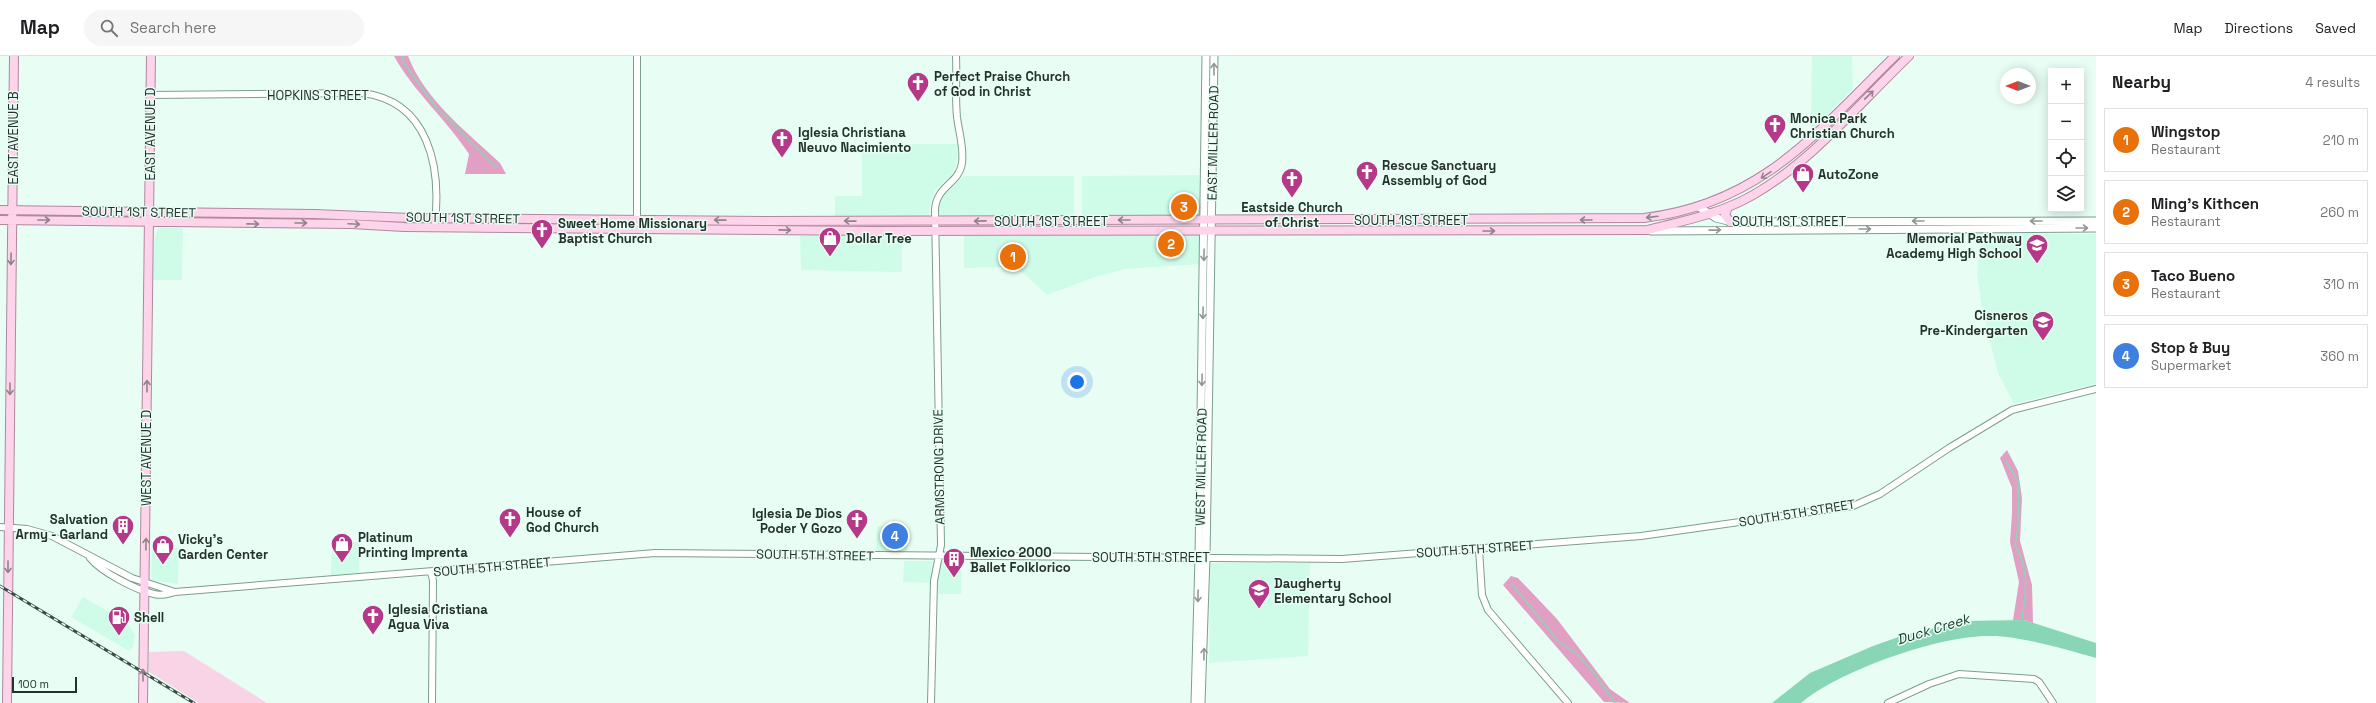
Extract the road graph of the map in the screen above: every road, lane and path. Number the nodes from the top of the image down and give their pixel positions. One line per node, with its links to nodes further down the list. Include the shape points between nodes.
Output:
1 (14, 56): 17 (main road, EAST AVENUE B)
2 (151, 56): 9 (main road, EAST AVENUE D)
3 (637, 56): 21 (street)
4 (956, 56): 28 (street, ARMSTRONG DRIVE, via 957,116 962,163 956,177 938,195 935,203)
5 (1206, 56): 25 (main road, EAST MILLER ROAD)
6 (1214, 56): 25 (main road, EAST MILLER ROAD, one-way to 6)
7 (1895, 56): 10 (main road)
8 (1909, 56): 11 (main road, SOUTH 1ST STREET, one-way to 8)
9 (150, 95): 18 (main road, EAST AVENUE D); 20 (street, HOPKINS STREET, via 362,93 380,97 394,104 412,119 431,149 436,171)
10 (1834, 116): 11 (main road); 12 (main road)
11 (1841, 122): 13 (main road, SOUTH 1ST STREET)
12 (1797, 152): 13 (main road); 15 (main road, one-way to 15, via 1757,181)
13 (1804, 157): 14 (main road, SOUTH 1ST STREET, via 1752,195)
14 (1728, 206): 19 (main road, SOUTH 1ST STREET); 32 (main road, via 1725,215)
15 (1699, 207): 19 (main road, SOUTH 1ST STREET); 25 (main road, SOUTH 1ST STREET, one-way to 25, via 1661,216 1629,219)
16 (0, 210): 17 (main road, SOUTH 1ST STREET)
17 (12, 210): 18 (main road, SOUTH 1ST STREET); 23 (main road, EAST AVENUE B)
18 (150, 212): 20 (main road, SOUTH 1ST STREET); 26 (main road, WEST AVENUE D)
19 (1709, 214): 32 (main road, SOUTH 1ST STREET); 39 (main road, SOUTH 1ST STREET)
20 (435, 218): 21 (main road, SOUTH 1ST STREET); 33 (street, HOPKINS STREET)
21 (638, 219): 28 (main road, SOUTH 1ST STREET, one-way to 21); 36 (street)
22 (0, 220): 23 (main road, SOUTH 1ST STREET)
23 (12, 220): 26 (main road, SOUTH 1ST STREET, one-way to 26); 44 (main road, EAST AVENUE B, one-way to 44)
24 (1150, 220): 25 (main road, SOUTH 1ST STREET); 29 (main road, SOUTH 1ST STREET, one-way to 29); 37 (main road)
25 (1208, 220): 38 (main road, EAST MILLER ROAD)
26 (150, 221): 27 (main road, SOUTH 1ST STREET); 42 (main road, WEST AVENUE D)
27 (176, 221): 33 (main road, SOUTH 1ST STREET, one-way to 33); 42 (main road, via 156,229)
28 (935, 221): 29 (main road, SOUTH 1ST STREET, one-way to 28); 40 (street, ARMSTRONG DRIVE)
29 (1006, 221): 41 (main road)
30 (1993, 221): 31 (main road, SOUTH 1ST STREET, one-way to 30); 32 (main road, SOUTH 1ST STREET, one-way to 32); 34 (main road)
31 (2096, 221)
32 (1730, 222)
33 (434, 228): 36 (main road, SOUTH 1ST STREET)
34 (1973, 228): 35 (main road, SOUTH 1ST STREET, one-way to 35); 39 (main road, SOUTH 1ST STREET, one-way to 34)
35 (2096, 228)
36 (637, 229): 40 (main road, SOUTH 1ST STREET, one-way to 40)
37 (1150, 230): 38 (main road, SOUTH 1ST STREET); 41 (main road, SOUTH 1ST STREET)
38 (1208, 230): 39 (main road, SOUTH 1ST STREET, one-way to 39); 47 (main road, WEST MILLER ROAD)
39 (1647, 230)
40 (934, 231): 41 (main road, SOUTH 1ST STREET); 46 (street, ARMSTRONG DRIVE, via 941,545)
41 (1006, 231)
42 (150, 247): 49 (main road, WEST AVENUE D, one-way to 42, via 146,290)
43 (2096, 389): 45 (street, SOUTH 5TH STREET, via 2012,410 1880,494 1845,508 1641,536)
44 (4, 528): 49 (street, SOUTH 5TH STREET, via 32,530 52,536); 50 (main road, EAST AVENUE B, one-way to 50)
45 (1478, 549): 47 (street, SOUTH 5TH STREET, via 1318,560); 56 (street, via 1482,595 1488,610)
46 (939, 557): 47 (street, SOUTH 5TH STREET); 48 (street, SOUTH 5TH STREET, via 655,553); 53 (street, ARMSTRONG DRIVE, via 934,581)
47 (1203, 557): 54 (main road, WEST MILLER ROAD, one-way to 54); 55 (main road, WEST MILLER ROAD, one-way to 47)
48 (431, 572): 49 (street, SOUTH 5TH STREET, via 175,592); 52 (street)
49 (145, 587): 51 (main road, WEST AVENUE D, one-way to 49)
50 (7, 703)
51 (143, 703)
52 (432, 703)
53 (931, 703)
54 (1195, 703)
55 (1201, 703)
56 (1568, 703)
57 (1888, 703): 58 (street, via 1929,684 1959,674 2034,679)
58 (2053, 703)

